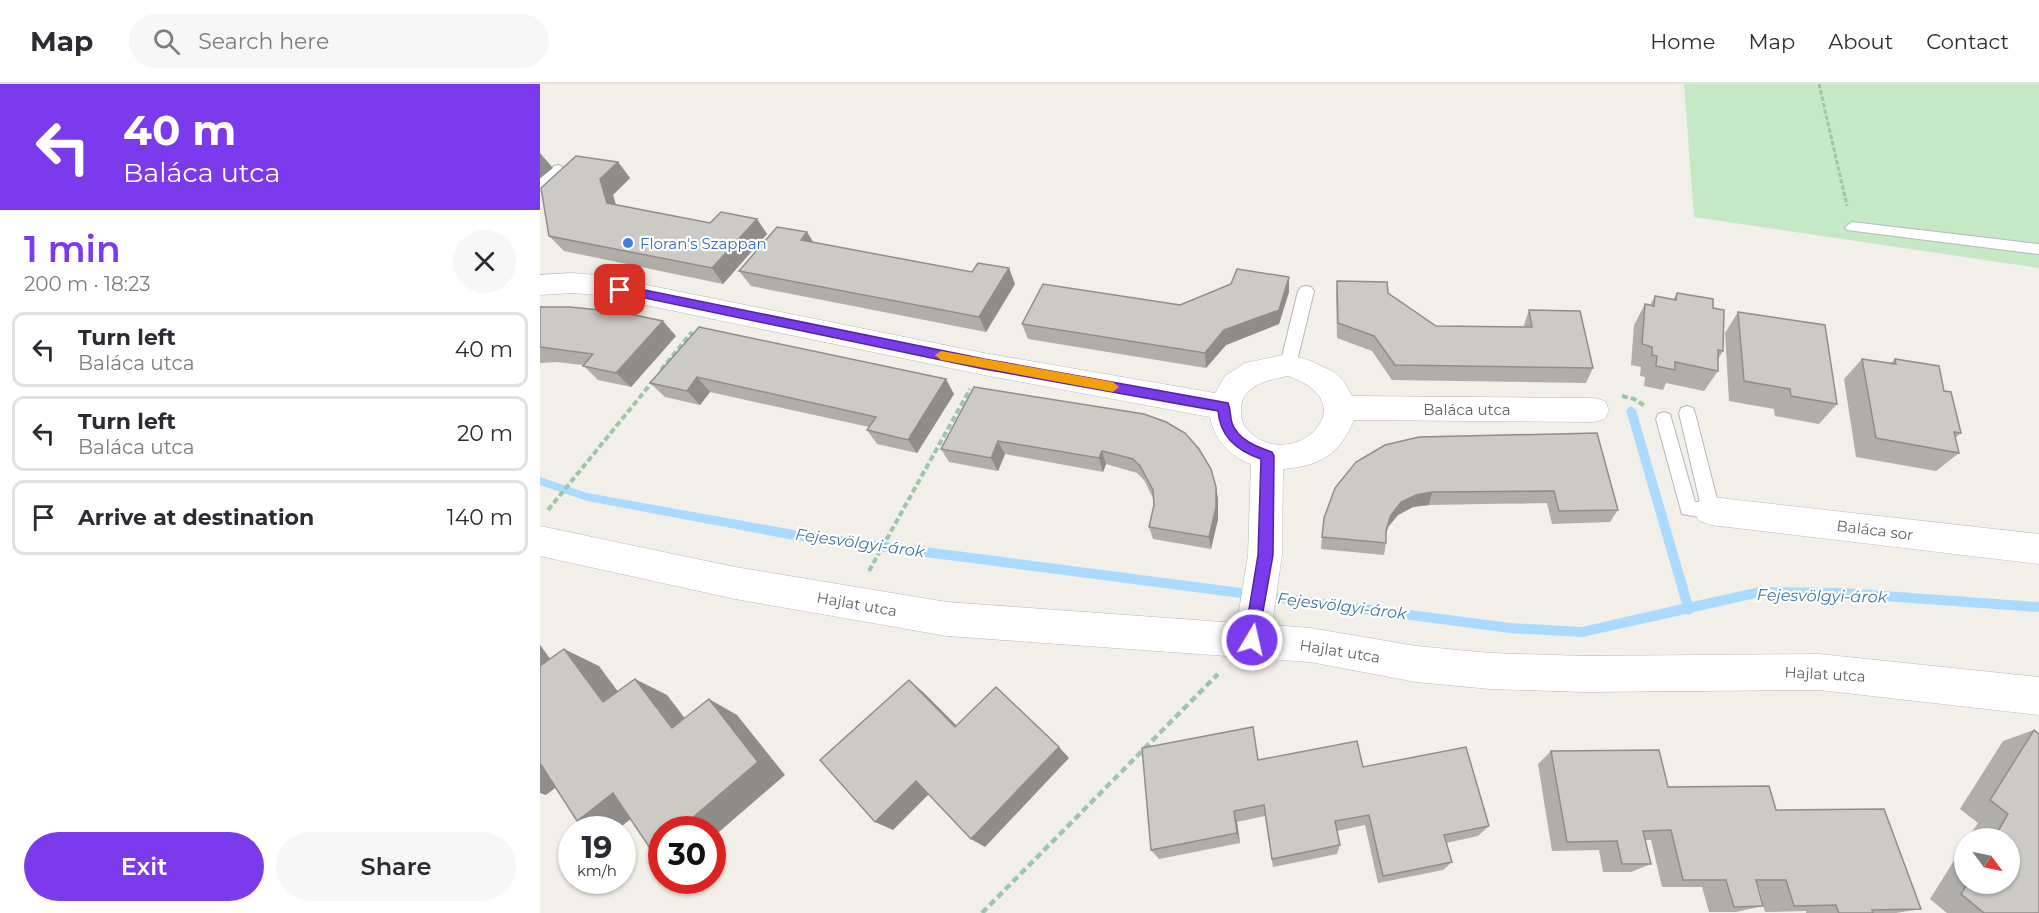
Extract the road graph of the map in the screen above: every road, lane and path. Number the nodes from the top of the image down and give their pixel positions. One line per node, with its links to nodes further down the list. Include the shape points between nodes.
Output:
1 (1819, 84): 4 (path)
2 (559, 169): 3 (lane)
3 (540, 187)
4 (1852, 227): 5 (lane)
5 (2039, 249)
6 (540, 285): 8 (street, via 597,285)
7 (1306, 291): 10 (lane)
8 (711, 308): 9 (street); 17 (path)
9 (984, 364): 11 (street); 22 (path)
10 (1288, 365): 11 (street, via 1268,366 1251,373 1236,383); 12 (street, via 1309,370 1324,380 1335,393)
11 (1224, 407): 16 (street, via 1225,423 1234,438)
12 (1340, 408): 13 (street, Baláca utca); 16 (street, via 1336,427 1326,441 1310,452 1290,457)
13 (1594, 410): 14 (path, via 1612,394 1643,405)
14 (1687, 413): 19 (lane)
15 (1664, 419): 19 (lane, via 1688,509)
16 (1268, 456): 23 (street, via 1265,555)
17 (577, 477): 18 (path)
18 (554, 504)
19 (1711, 511): 21 (street, Baláca sor)
20 (540, 541): 23 (street, Hajlat utca, via 735,583 947,619)
21 (2039, 549)
22 (874, 562)
23 (1254, 624): 24 (street, Hajlat utca, via 1310,645 1416,664 1490,671 1819,672); 25 (path)
24 (2039, 696)
25 (982, 913)

